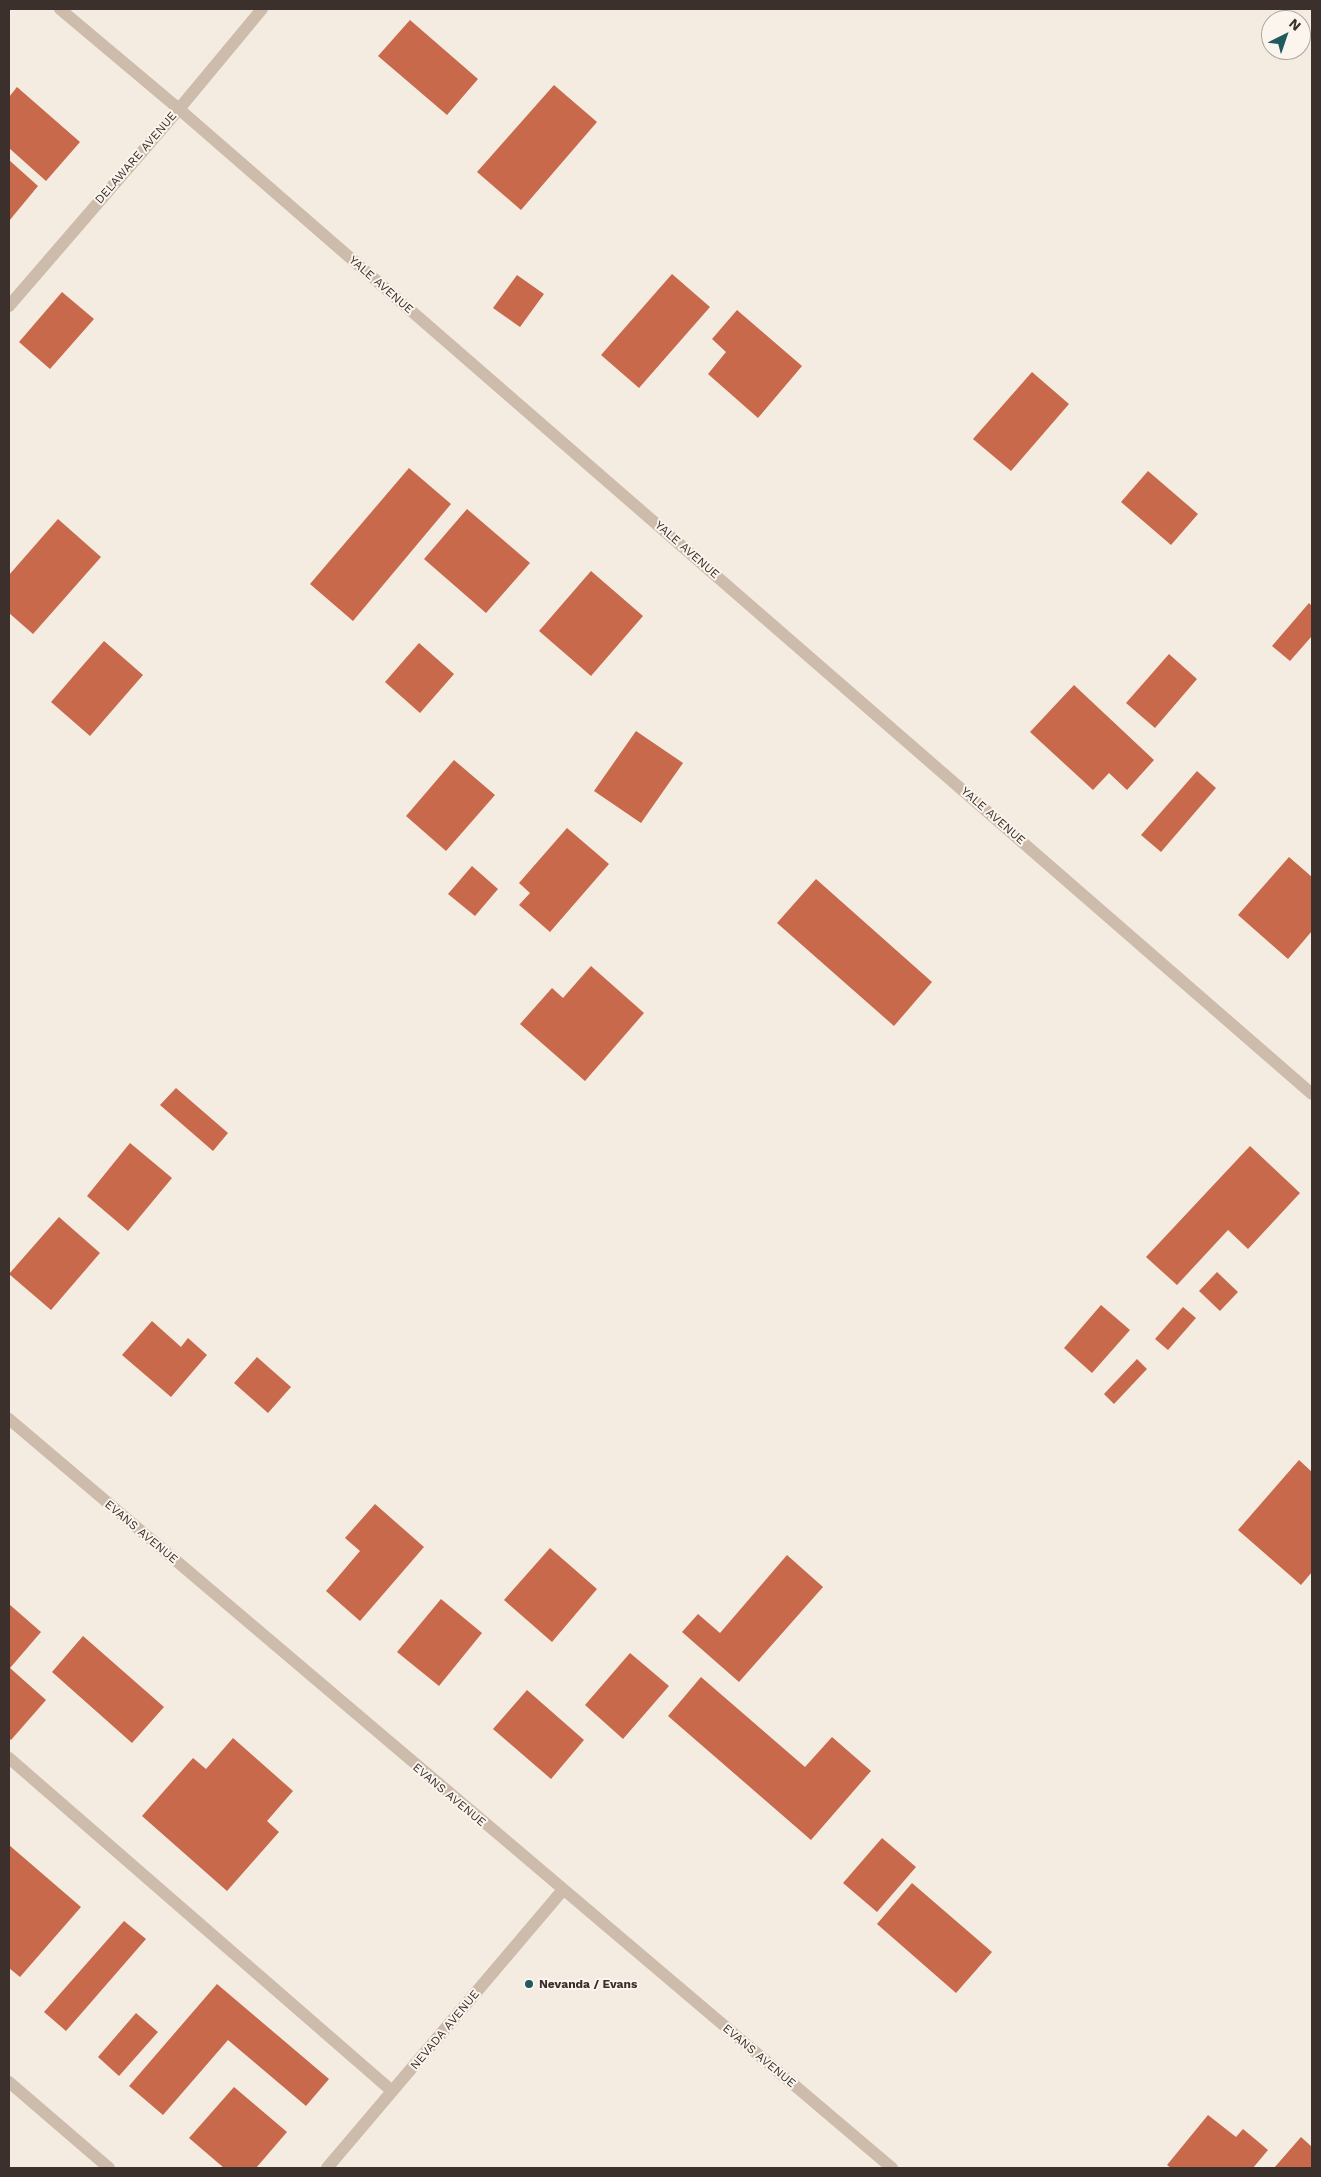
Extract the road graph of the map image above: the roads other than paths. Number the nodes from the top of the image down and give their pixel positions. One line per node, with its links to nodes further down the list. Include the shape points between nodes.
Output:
1 (60, 9): 3 (street, YALE AVENUE)
2 (262, 9): 3 (street, DELAWARE AVENUE)
3 (179, 109): 4 (street, DELAWARE AVENUE); 5 (street, YALE AVENUE)
4 (9, 306)
5 (1312, 1094)
6 (9, 1419): 8 (street, EVANS AVENUE)
7 (9, 1758): 10 (street)
8 (562, 1891): 10 (street, NEVADA AVENUE); 13 (street, EVANS AVENUE)
9 (9, 2082): 11 (street)
10 (392, 2091): 12 (street, NEVADA AVENUE)
11 (108, 2168)
12 (327, 2168)
13 (892, 2168)

